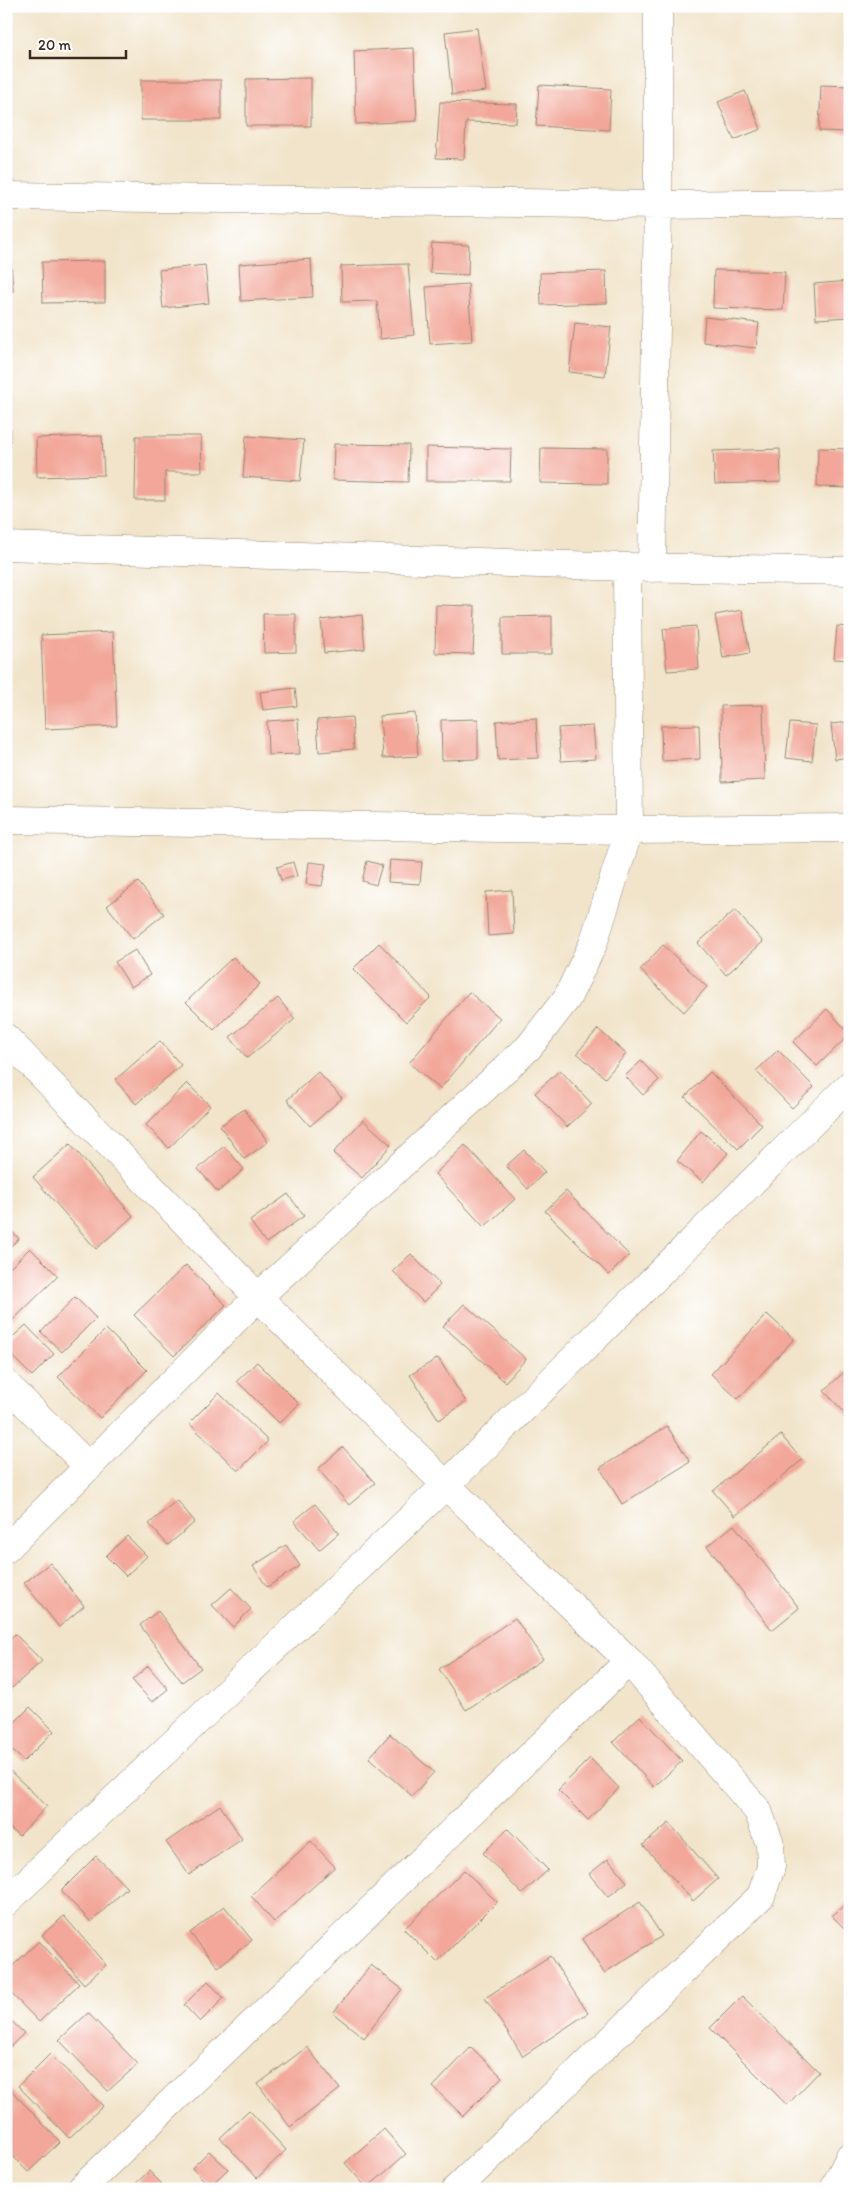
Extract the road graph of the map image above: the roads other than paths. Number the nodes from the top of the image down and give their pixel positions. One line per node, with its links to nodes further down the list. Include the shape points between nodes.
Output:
1 (658, 6): 4 (street)
2 (6, 196): 4 (street)
3 (850, 203): 4 (street)
4 (658, 205): 6 (street)
5 (6, 546): 6 (street)
6 (640, 567): 7 (street); 10 (street)
7 (850, 570)
8 (6, 820): 10 (street)
9 (850, 828): 10 (street)
10 (629, 830): 13 (street, via 593,944 567,998 529,1046)
11 (6, 1038): 13 (street)
12 (850, 1085): 16 (street)
13 (258, 1297): 15 (street); 16 (street)
14 (6, 1384): 15 (street)
15 (89, 1467): 17 (street)
16 (446, 1485): 18 (street); 19 (street)
17 (6, 1549)
18 (630, 1661): 21 (street); 22 (street, via 758,1811 770,1844 771,1867 761,1896)
19 (6, 1902)
20 (850, 2156): 23 (street)
21 (81, 2189)
22 (456, 2189)
23 (834, 2189)

